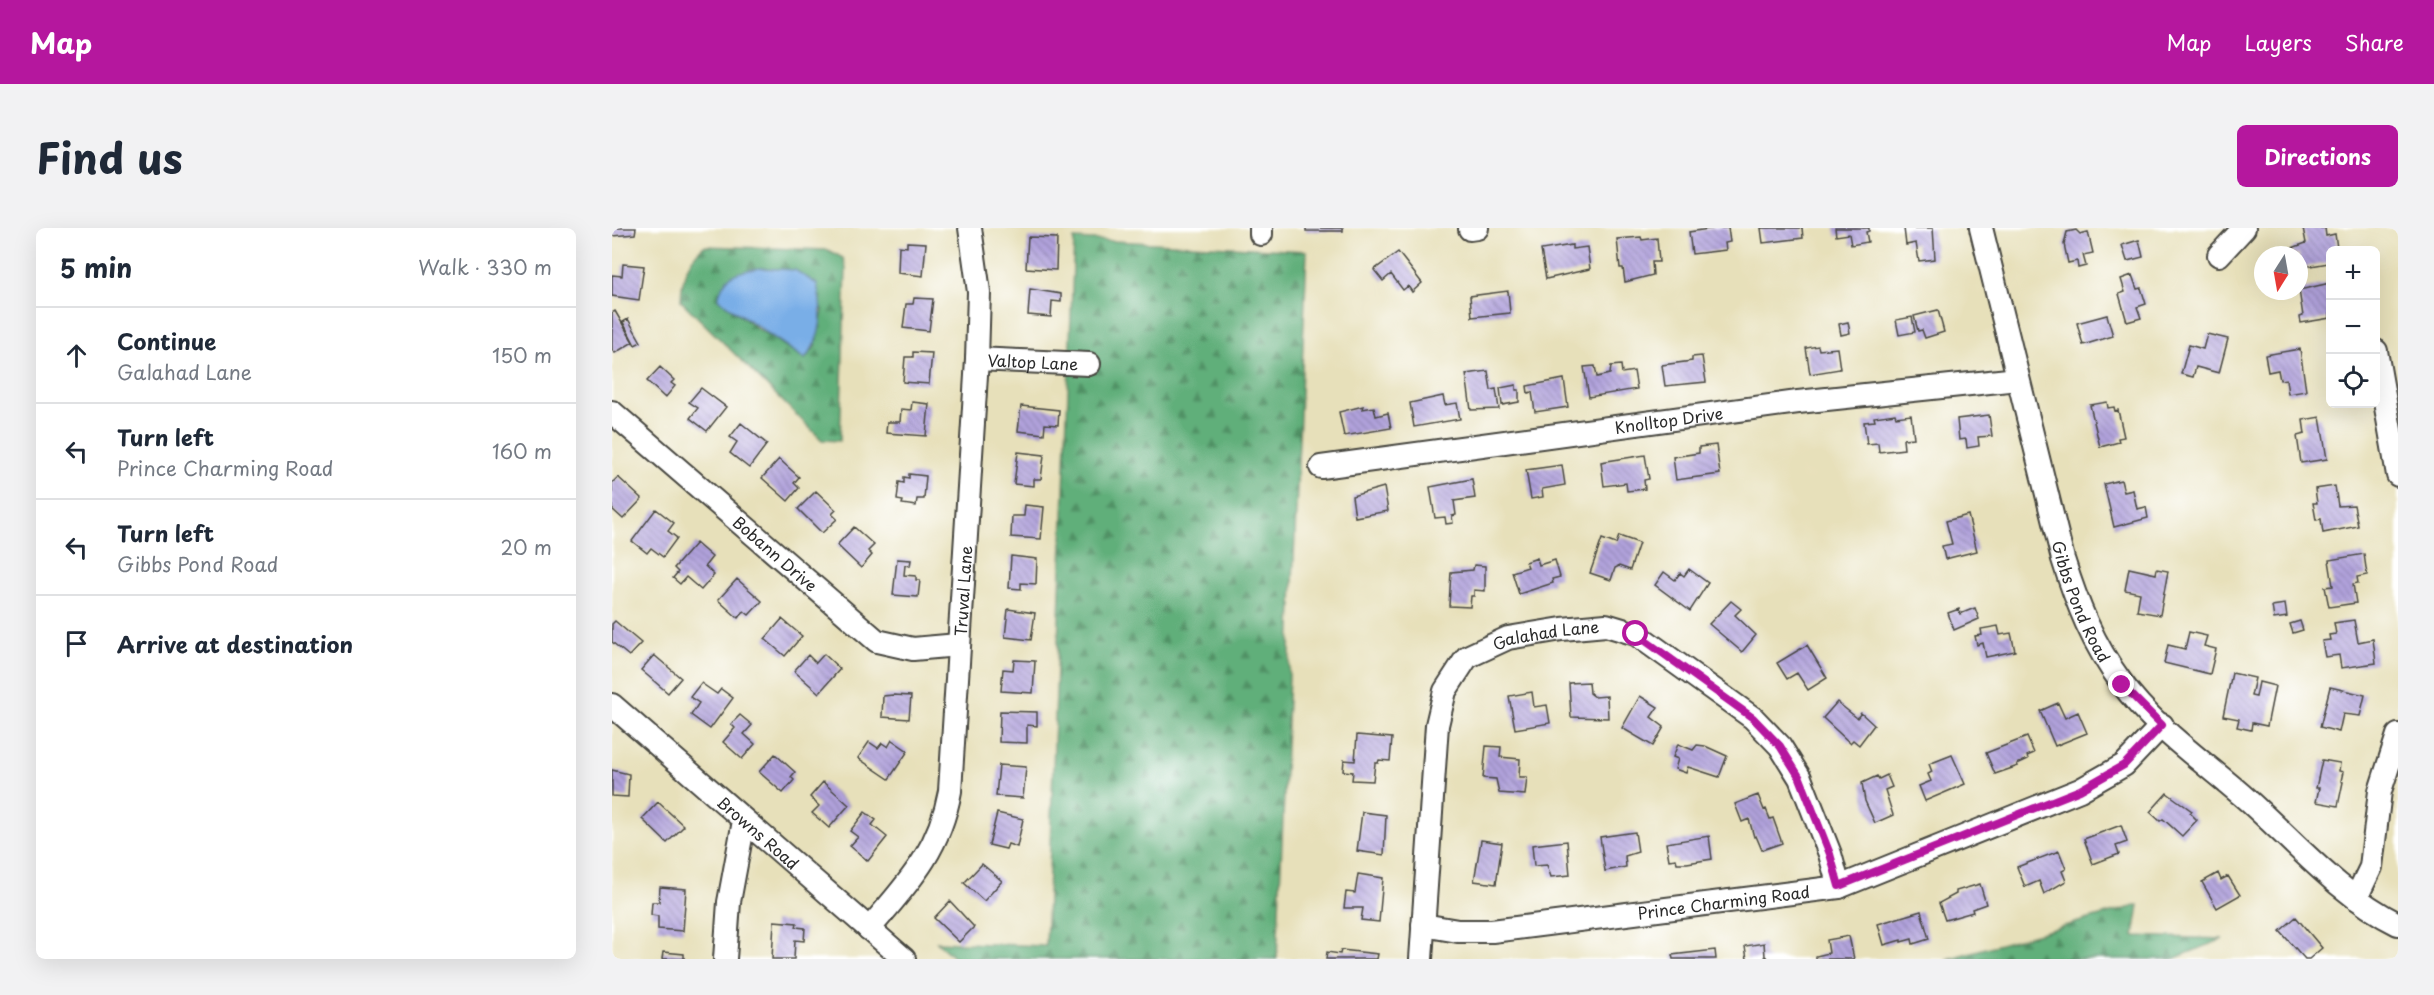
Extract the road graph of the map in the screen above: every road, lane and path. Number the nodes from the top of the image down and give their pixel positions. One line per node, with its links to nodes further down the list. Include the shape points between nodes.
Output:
1 (970, 228): 6 (street, Truval Lane, via 979,292)
2 (1981, 228): 8 (street, Gibbs Pond Road)
3 (2244, 228): 4 (street)
4 (2219, 255)
5 (2377, 354): 11 (street)
6 (977, 358): 7 (street, Valtop Lane); 12 (street, Truval Lane)
7 (1089, 364)
8 (2018, 379): 10 (street, Knolltop Drive, via 1798,402); 14 (street, Gibbs Pond Road, via 2063,559 2088,628 2122,685)
9 (612, 412): 12 (street, Bobann Drive, via 878,641 913,649)
10 (1321, 467)
11 (2398, 475)
12 (958, 645): 21 (street, Truval Lane, via 945,820 931,851)
13 (612, 705): 16 (street, Browns Road)
14 (2162, 725): 17 (street, Prince Charming Road, via 2124,765 2080,790); 18 (street, Gibbs Pond Road)
15 (2398, 735): 18 (street, via 2380,791 2371,867)
16 (744, 821): 21 (street, Browns Road); 22 (street, via 729,902)
17 (1839, 886): 20 (street, Prince Charming Road, via 1492,931); 20 (street, Galahad Lane, via 1800,778 1780,746 1753,718 1636,634 1606,625 1508,638 1467,657 1445,691 1437,725)
18 (2356, 898): 19 (street, Gibbs Pond Road)
19 (2398, 924)
20 (1423, 925): 24 (street, Galahad Lane)
21 (869, 929): 23 (street, Browns Road)
22 (725, 959)
23 (904, 959)
24 (1421, 959)

